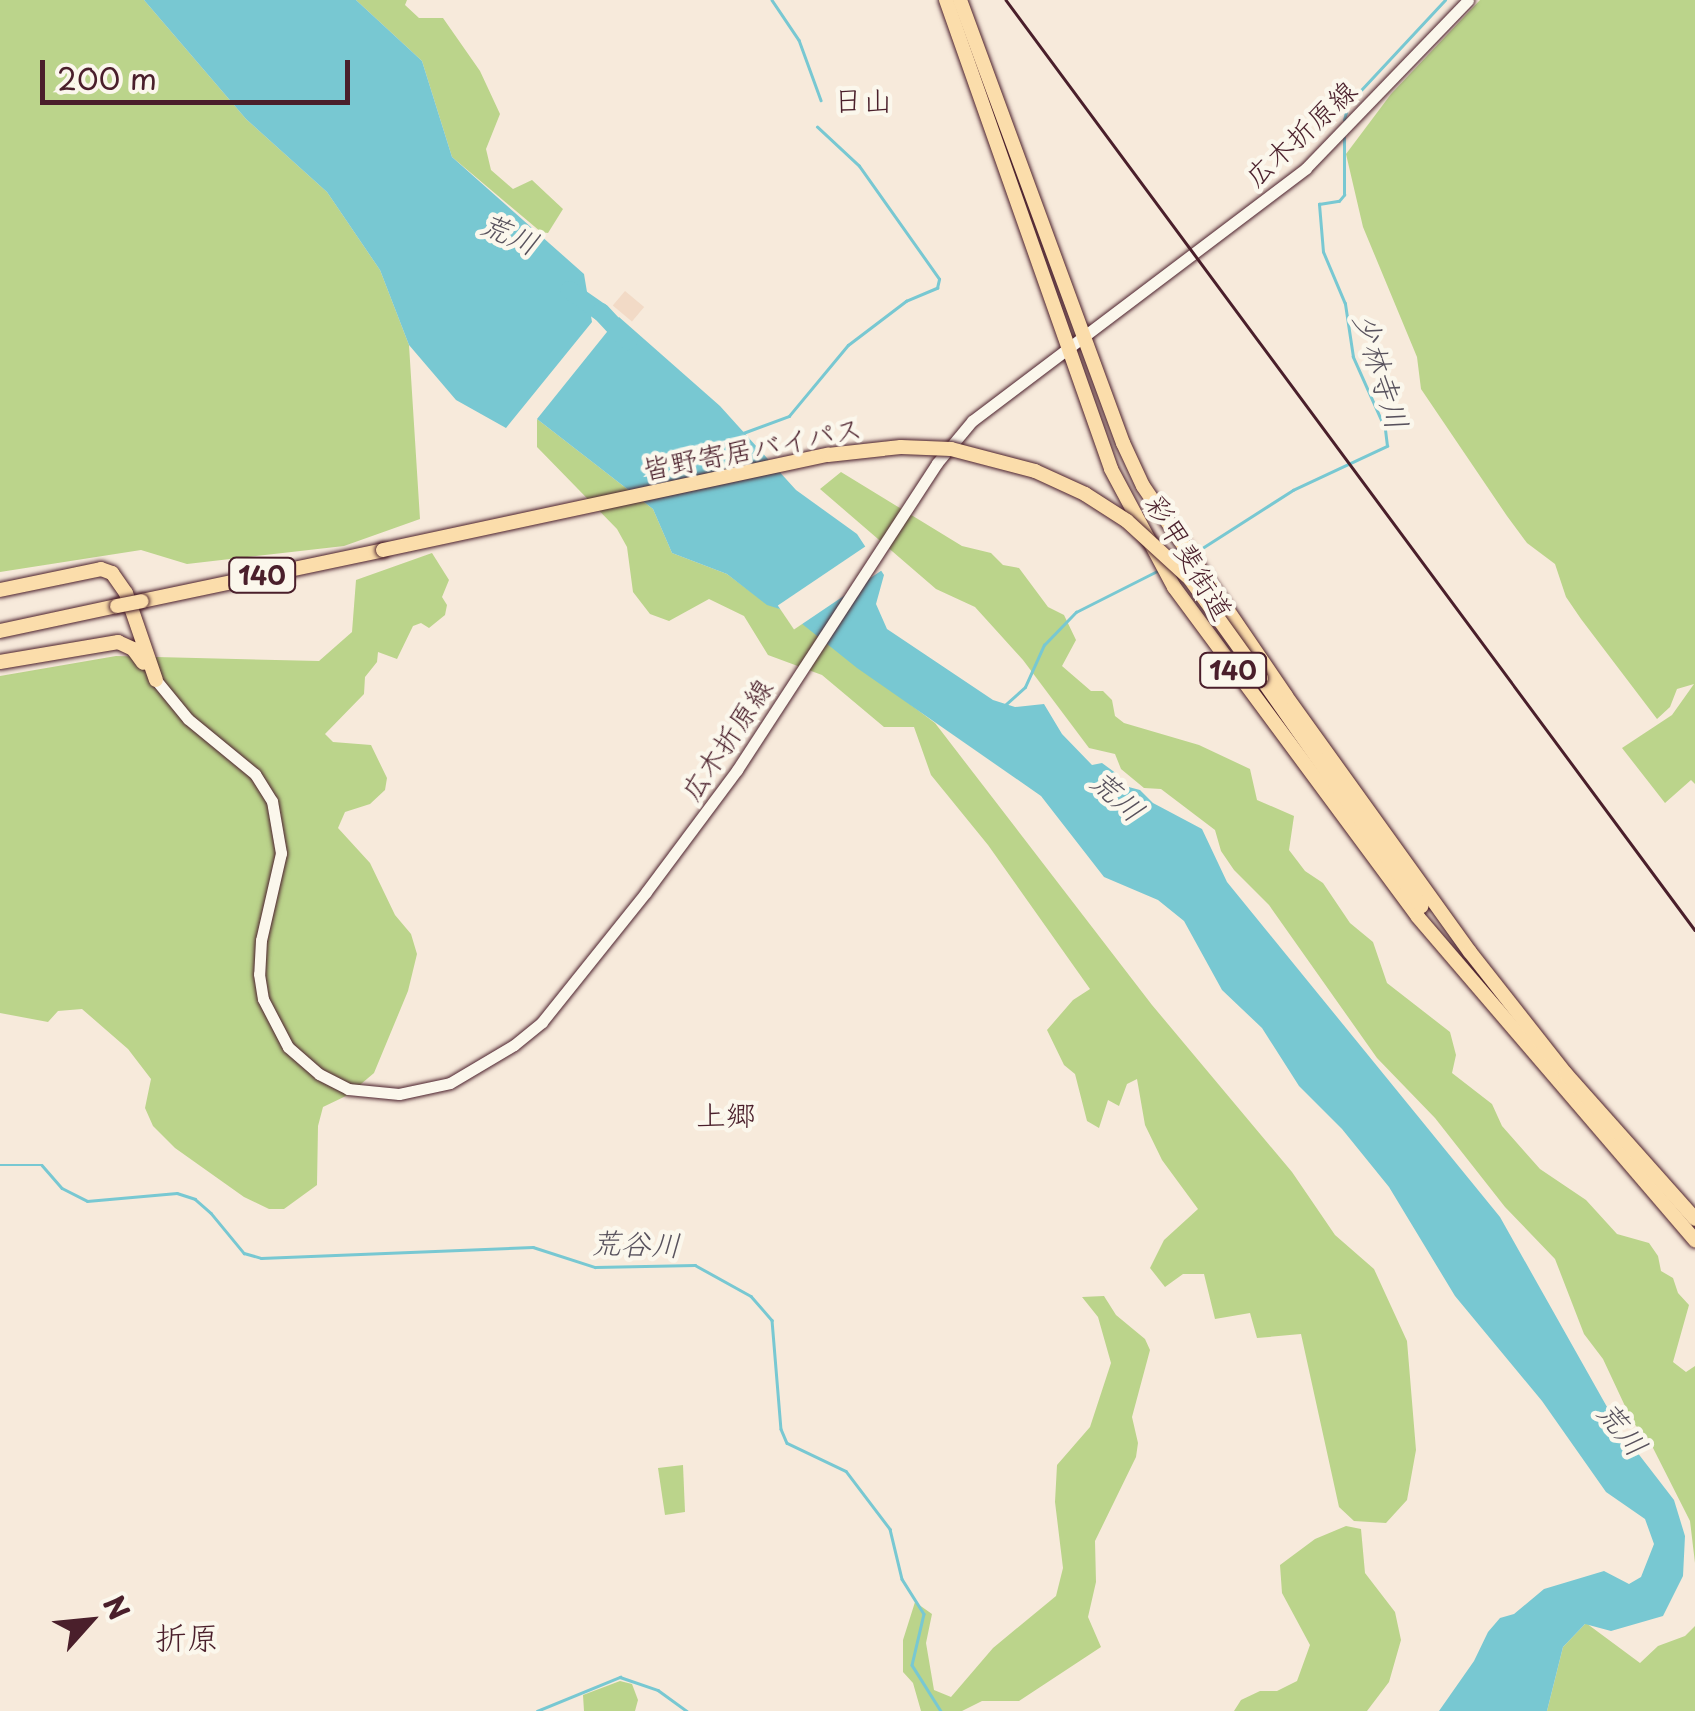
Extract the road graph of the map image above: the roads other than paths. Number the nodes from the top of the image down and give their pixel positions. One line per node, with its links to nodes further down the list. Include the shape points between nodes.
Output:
1 (946, 0): 5 (highway, 彩甲斐街道 / 140)
2 (960, 0): 4 (highway, 彩甲斐街道 / 140)
3 (1468, 0): 4 (main road, 広木折原線, via 1306,168)
4 (1084, 340): 5 (main road, 広木折原線); 6 (highway, 彩甲斐街道 / 140, via 1137,475)
5 (1070, 349): 7 (highway, 彩甲斐街道 / 140, via 1112,468); 11 (main road, 広木折原線, via 972,421 696,827 542,1022 450,1083 416,1093 348,1089 319,1074 278,1033 259,974 260,940 281,853 272,801 255,774 188,719)
6 (1180, 545): 7 (highway, via 1169,551); 12 (highway, 彩甲斐街道 / 140)
7 (1164, 570): 12 (highway, 彩甲斐街道 / 140, via 1418,918)
8 (0, 590): 11 (highway, via 112,573)
9 (0, 630): 12 (highway, 皆野寄居バイパス / 140, bridge, via 828,455 951,449 1035,471 1084,494 1127,521 1190,580)
10 (0, 662): 11 (highway, via 118,642 133,649)
11 (156, 680)
12 (1465, 958): 13 (highway, 彩甲斐街道 / 140); 14 (highway, 彩甲斐街道 / 140, via 1565,1093)
13 (1695, 1219)
14 (1695, 1240)

